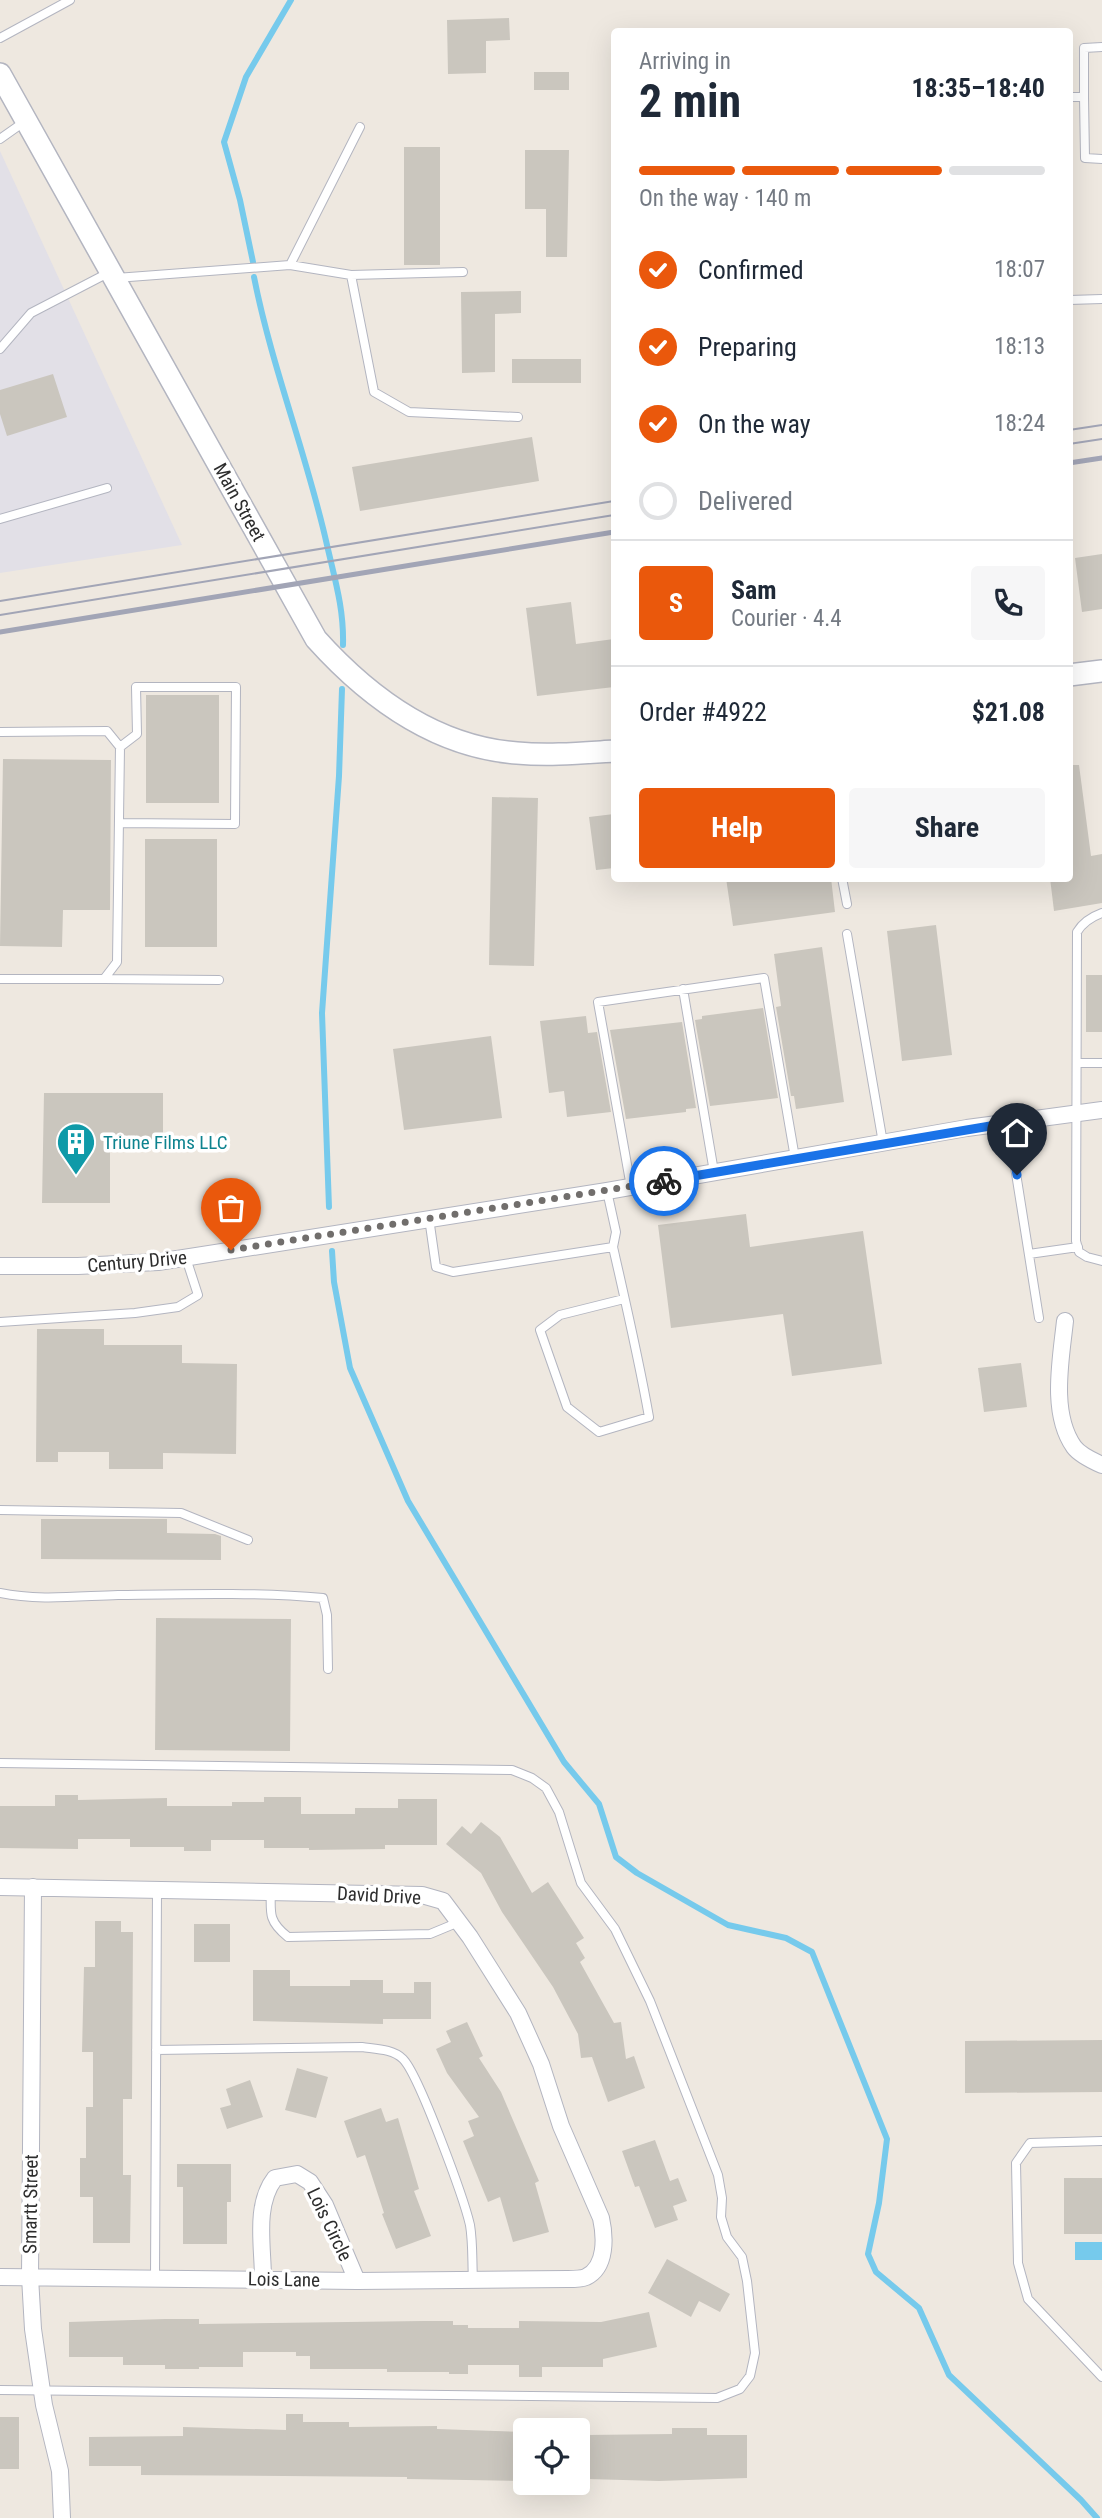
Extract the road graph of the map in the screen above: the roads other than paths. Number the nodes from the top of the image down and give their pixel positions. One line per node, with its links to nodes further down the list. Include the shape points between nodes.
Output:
1 (70, 0): 2 (lane)
2 (0, 38)
3 (1102, 47): 6 (lane, via 1084,48)
4 (0, 74): 7 (street, Main Street)
5 (1073, 97): 6 (lane)
6 (1083, 97): 10 (lane, via 1085,158)
7 (27, 120): 9 (lane); 13 (street, Main Street)
8 (360, 127): 11 (lane)
9 (0, 139)
10 (1102, 159)
11 (290, 265): 13 (lane); 14 (lane)
12 (463, 272): 14 (lane)
13 (114, 274): 17 (lane, via 31,313); 25 (street, Main Street, via 316,639 355,679 403,715 465,743 516,753)
14 (351, 275): 18 (lane, via 374,392 409,412)
15 (1102, 299): 16 (lane)
16 (1073, 300)
17 (0, 349)
18 (518, 417)
19 (107, 488): 20 (lane)
20 (0, 519)
21 (1102, 671): 22 (street)
22 (1073, 675)
23 (0, 732): 24 (lane, via 107,731)
24 (120, 747): 26 (lane); 26 (lane, via 137,734 136,687 236,687 235,824)
25 (611, 751)
26 (119, 823): 32 (lane, via 117,962)
27 (843, 882): 28 (lane)
28 (847, 904)
29 (1102, 914): 35 (lane, via 1082,924 1077,932)
30 (847, 934): 40 (lane)
31 (0, 979): 32 (lane)
32 (104, 979): 33 (lane)
33 (219, 980)
34 (683, 989): 41 (lane, via 764,978); 42 (lane); 43 (lane, via 598,1002)
35 (1077, 1063): 36 (lane); 38 (lane)
36 (1102, 1063)
37 (1102, 1110): 38 (street, Century Drive)
38 (1077, 1113): 39 (street, Century Drive); 47 (lane)
39 (1008, 1123): 40 (street, Century Drive); 48 (lane)
40 (883, 1143): 41 (street, Century Drive)
41 (795, 1158): 42 (street, Century Drive)
42 (715, 1172): 43 (street, Century Drive)
43 (631, 1187): 44 (street, Century Drive)
44 (607, 1191): 45 (street, Century Drive); 46 (lane, via 616,1232)
45 (429, 1218): 46 (lane, via 436,1267 453,1272); 49 (street, Century Drive)
46 (613, 1247): 52 (lane)
47 (1078, 1247): 48 (lane); 50 (lane, via 1087,1257)
48 (1029, 1254): 53 (lane)
49 (186, 1258): 51 (street, Century Drive); 55 (lane, via 198,1295 178,1307)
50 (1102, 1261)
51 (0, 1266)
52 (624, 1298): 52 (lane, via 649,1417 599,1432 567,1406 540,1330 560,1315)
53 (1039, 1318)
54 (1065, 1321): 56 (street, via 1060,1403 1064,1424 1074,1448)
55 (0, 1322)
56 (1102, 1465)
57 (0, 1510): 58 (lane, via 181,1513)
58 (248, 1540)
59 (0, 1593): 60 (lane, via 323,1598)
60 (328, 1669)
61 (0, 1763): 78 (lane, via 512,1770 546,1788 559,1812 580,1883 615,1928 650,2001 718,2175 721,2217 727,2236 742,2257 747,2281 755,2353 750,2376 740,2389 717,2398)
62 (0, 1887): 63 (street, David Drive)
63 (33, 1887): 64 (street, David Drive); 70 (street, Smartt Street)
64 (157, 1890): 65 (street, David Drive); 67 (lane)
65 (271, 1891): 66 (street, David Drive, via 422,1895 443,1900); 66 (lane, via 270,1913 276,1927 288,1937 430,1934)
66 (459, 1922): 74 (street, David Drive, via 518,2013 601,2218 602,2255 597,2268 586,2277)
67 (156, 2050): 71 (lane); 73 (lane, via 362,2047 402,2058 415,2078 463,2202 470,2227)
68 (1102, 2141): 76 (lane, via 1030,2143 1016,2163 1018,2263 1028,2299)
69 (0, 2277): 70 (street, Lois Lane)
70 (30, 2277): 71 (street, Lois Lane); 78 (street, Smartt Street)
71 (155, 2278): 72 (street, Lois Lane)
72 (263, 2278): 75 (street, Lois Lane); 75 (street, Lois Circle, via 266,2189 275,2178 297,2174 310,2182 325,2205)
73 (473, 2280): 74 (street, Lois Lane); 75 (street, Lois Lane)
74 (568, 2280)
75 (357, 2281)
76 (1102, 2377)
77 (0, 2390): 78 (lane)
78 (42, 2390): 79 (street, Smartt Street, via 60,2471)
79 (62, 2518)

